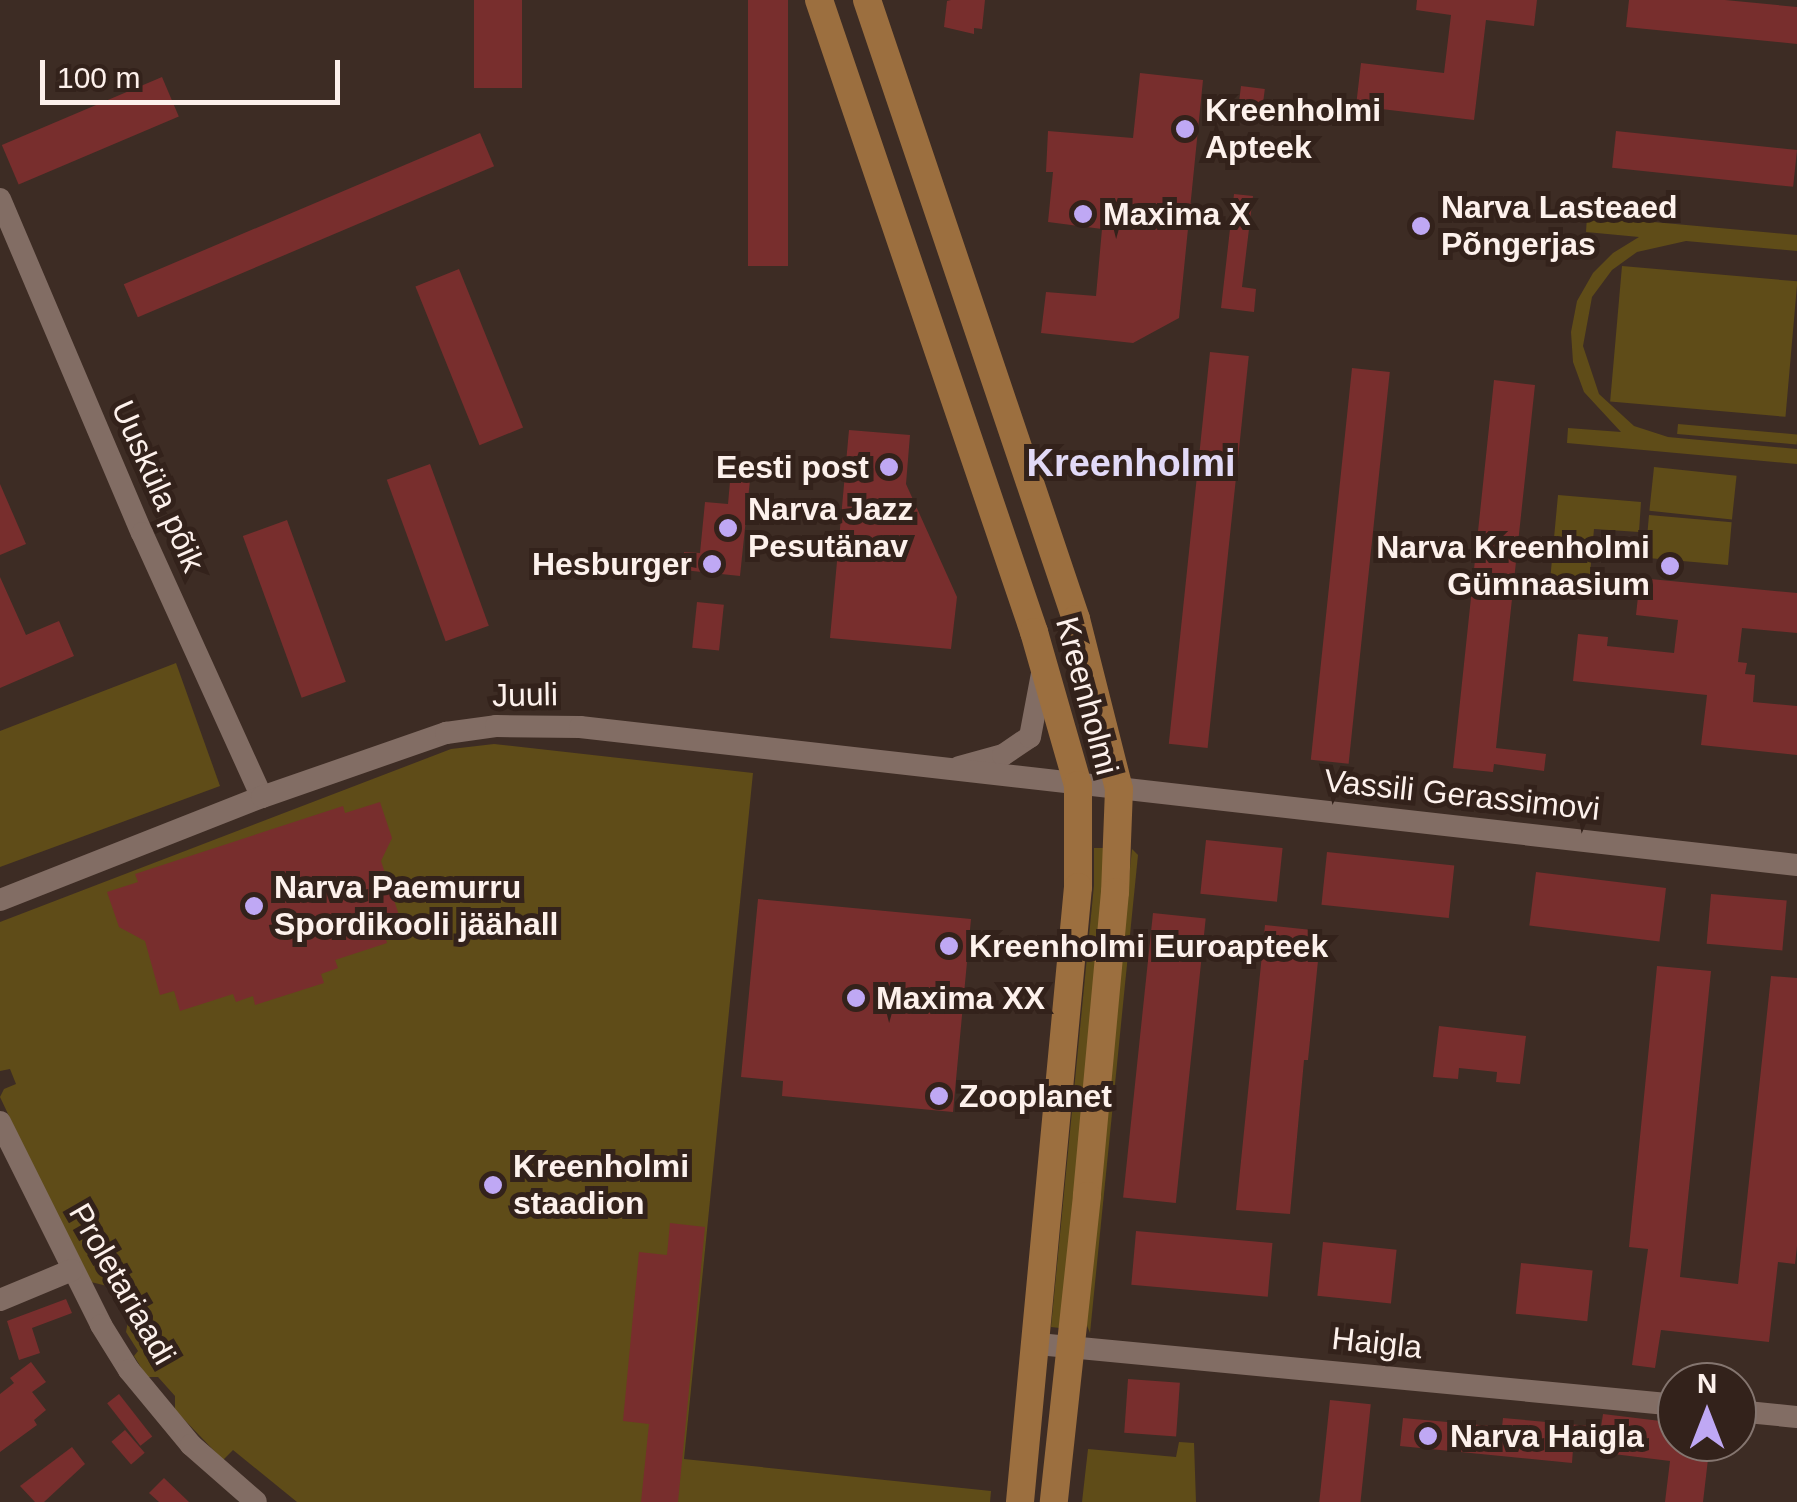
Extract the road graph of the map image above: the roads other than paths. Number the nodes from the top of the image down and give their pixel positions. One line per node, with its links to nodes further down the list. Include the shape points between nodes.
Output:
1 (819, 0): 5 (main road, Kreenholmi)
2 (866, 0): 4 (main road, Kreenholmi)
3 (0, 199): 10 (street, Uusküla põik)
4 (978, 328): 5 (main road); 9 (main road, Kreenholmi, via 1076,619)
5 (936, 343): 6 (main road, Kreenholmi)
6 (1044, 664): 7 (street, via 1030,737 1002,755); 8 (main road, Kreenholmi)
7 (946, 771): 8 (street, Juuli); 10 (street, Juuli, via 580,727 496,726 446,733)
8 (1078, 785): 9 (street, Vassili Gerassimovi); 16 (main road, Kreenholmi, via 1078,887)
9 (1119, 789): 11 (street, Vassili Gerassimovi); 17 (main road, Kreenholmi)
10 (262, 797): 12 (street, Juuli)
11 (1797, 866)
12 (0, 900)
13 (0, 1122): 14 (street, Proletariaadi)
14 (72, 1270): 15 (street); 21 (street, Proletariaadi, via 101,1326 158,1408)
15 (0, 1300)
16 (1038, 1344): 17 (street, Haigla); 22 (main road, Kreenholmi)
17 (1070, 1347): 18 (street, Haigla); 23 (main road, Kreenholmi)
18 (1657, 1403)
19 (1757, 1413): 20 (street)
20 (1797, 1416)
21 (256, 1502)
22 (1020, 1502)
23 (1054, 1502)

